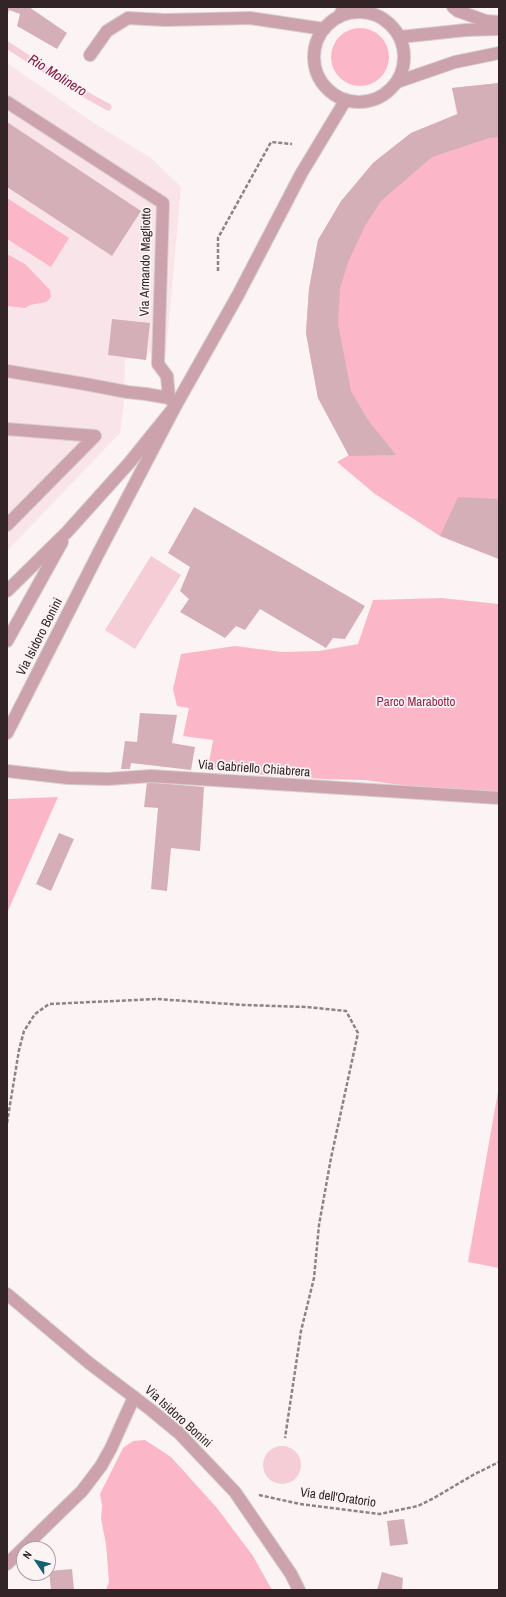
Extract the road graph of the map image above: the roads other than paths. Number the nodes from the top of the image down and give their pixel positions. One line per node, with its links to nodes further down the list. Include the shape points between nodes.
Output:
1 (456, 8): 4 (street, via 486,21)
2 (376, 11): 3 (street); 7 (street)
3 (342, 12): 5 (street)
4 (499, 22)
5 (324, 29): 9 (street, via 250,18 128,18 107,31); 11 (street, via 316,44 314,62 319,78 330,92)
6 (499, 29): 7 (street)
7 (400, 37): 10 (street, via 404,60)
8 (499, 53): 10 (street, via 455,62)
9 (90, 55)
10 (397, 82): 11 (street, via 380,98 357,103)
11 (345, 101): 14 (street, via 301,174 238,296)
12 (7, 102): 14 (street, Via Armando Magliotto, via 163,203 158,364 167,376)
13 (7, 371): 14 (street, via 146,394)
14 (173, 401): 17 (street, via 130,462); 20 (street, Via Isidoro Bonini)
15 (7, 429): 16 (street, via 95,436)
16 (7, 525)
17 (67, 532): 18 (street); 19 (street)
18 (7, 591)
19 (7, 641)
20 (7, 733)
21 (7, 771): 22 (street, Via Gabriello Chiabrera, via 68,778 151,776)
22 (499, 798)
23 (7, 1294): 24 (street, Via Isidoro Bonini)
24 (134, 1397): 25 (street, via 111,1448 82,1491); 26 (street, Via Isidoro Bonini, via 178,1434 235,1492 291,1574)
25 (7, 1564)
26 (299, 1590)

